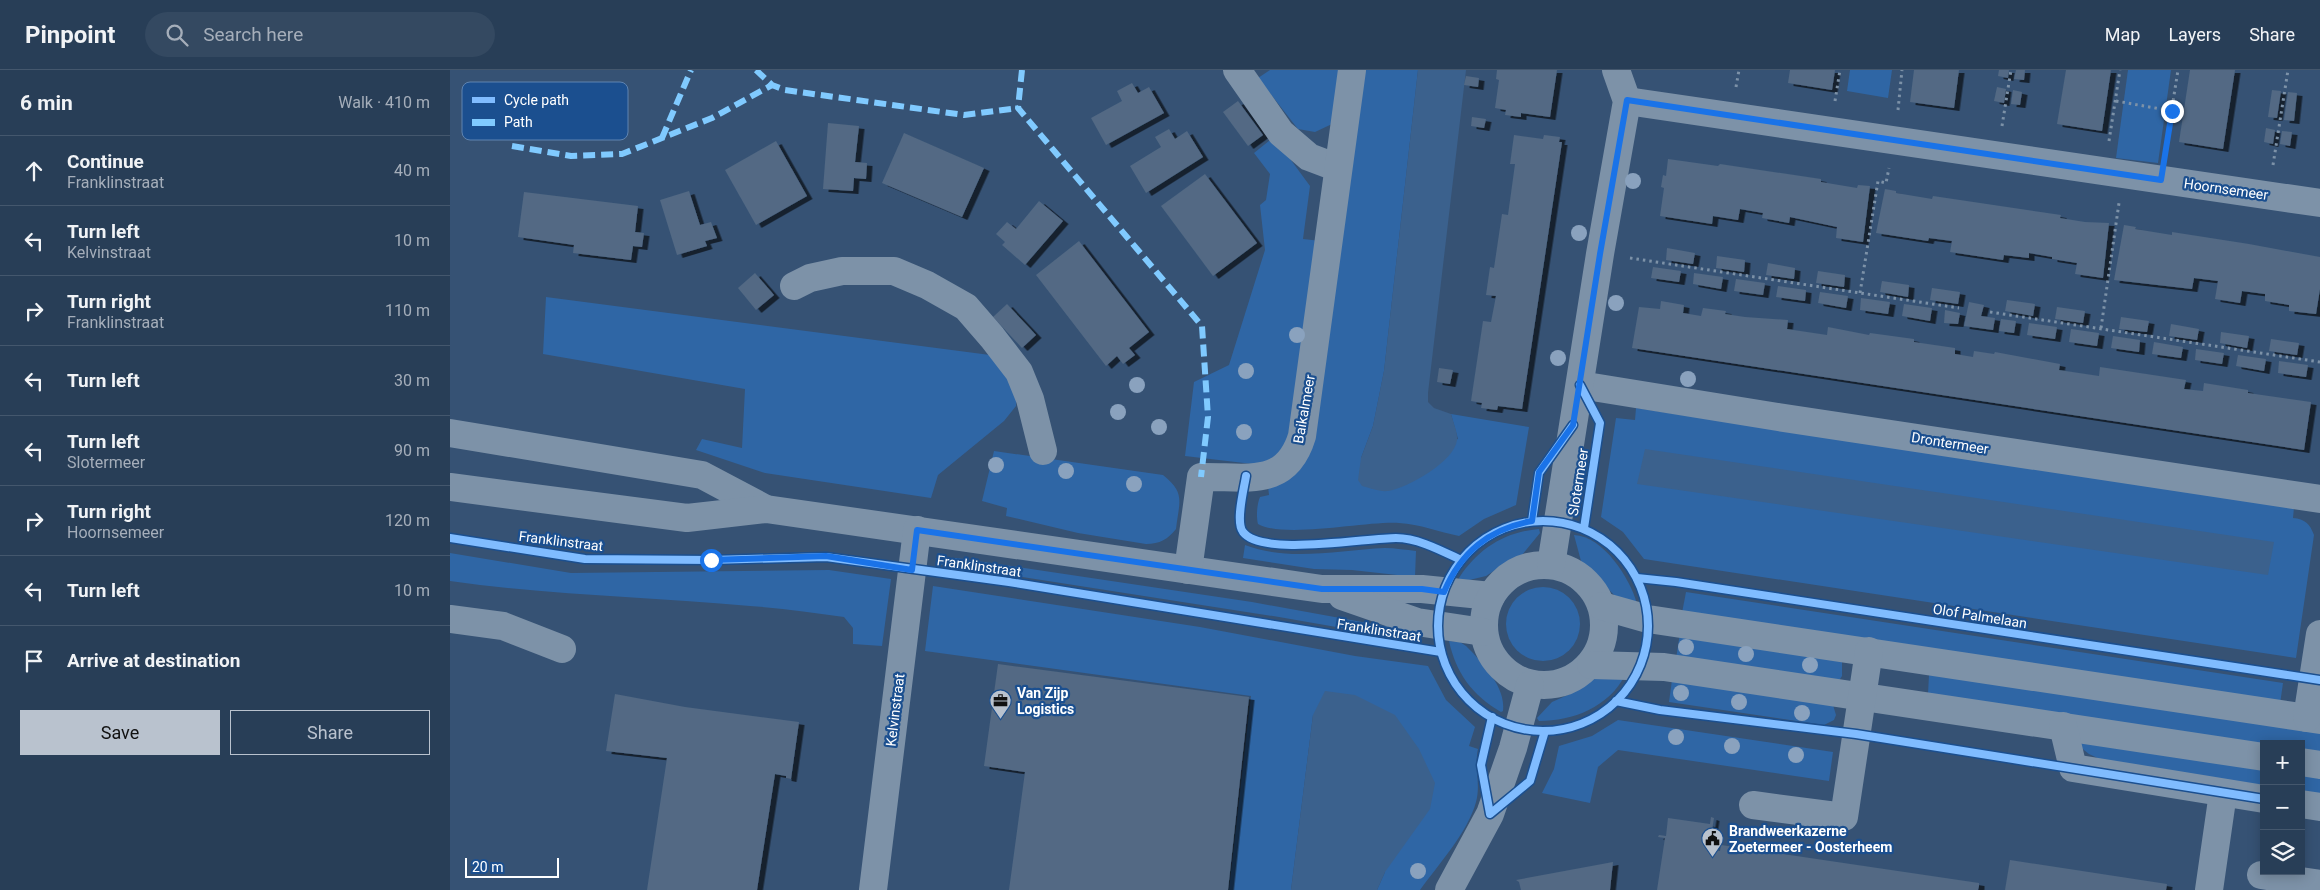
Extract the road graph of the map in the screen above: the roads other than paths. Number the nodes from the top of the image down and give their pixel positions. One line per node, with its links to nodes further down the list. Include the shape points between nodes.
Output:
1 (1237, 70): 5 (street, via 1280,133 1309,156)
2 (1352, 70): 5 (street, Baikalmeer)
3 (1616, 70): 4 (street)
4 (1627, 100): 6 (street, Hoornsemeer); 8 (street, Slotermeer)
5 (1338, 168): 16 (street, Baikalmeer, via 1302,436 1296,453 1285,466 1269,476 1201,476)
6 (2320, 203)
7 (794, 286): 10 (street, via 810,278 842,271 894,271 966,307 1018,372 1030,398)
8 (1580, 384): 12 (street, Drontermeer); 15 (street, Slotermeer)
9 (450, 433): 13 (street, Franklinstraat, via 702,475)
10 (1043, 451)
11 (450, 487): 13 (street, Franklinstraat, via 686,518)
12 (2320, 499)
13 (766, 509): 14 (street, Franklinstraat)
14 (917, 530): 16 (street, Franklinstraat); 40 (street, Kelvinstraat)
15 (1551, 565): 18 (street, via 1533,566 1516,572); 19 (street, via 1568,569 1583,578)
16 (1188, 570): 17 (street, Franklinstraat)
17 (1322, 589): 18 (street, Franklinstraat, via 1422,589); 21 (street, Franklinstraat, via 1417,622)
18 (1491, 596): 21 (street, via 1484,613)
19 (1602, 606): 24 (street, via 1648,619); 25 (street, via 1604,634)
20 (450, 619): 23 (street, via 503,626)
21 (1483, 632): 26 (street, via 1488,650 1498,666 1513,678)
22 (2320, 634): 28 (street)
23 (562, 649)
24 (1869, 651): 27 (street); 28 (street)
25 (1591, 664): 26 (street, via 1573,678 1552,686); 27 (street, via 1664,667)
26 (1530, 685): 41 (street, via 1490,814)
27 (1861, 696): 29 (street); 35 (street, via 1844,817)
28 (2314, 719)
29 (2062, 726): 30 (street); 33 (street, via 2073,768)
30 (2260, 756)
31 (2305, 763): 32 (street)
32 (2320, 765)
33 (2223, 793): 34 (street); 42 (street)
34 (2260, 798)
35 (1753, 805)
36 (2305, 805): 37 (street)
37 (2320, 807)
38 (2261, 875): 39 (street)
39 (2320, 884)
40 (873, 890)
41 (1449, 890)
42 (2209, 890)

